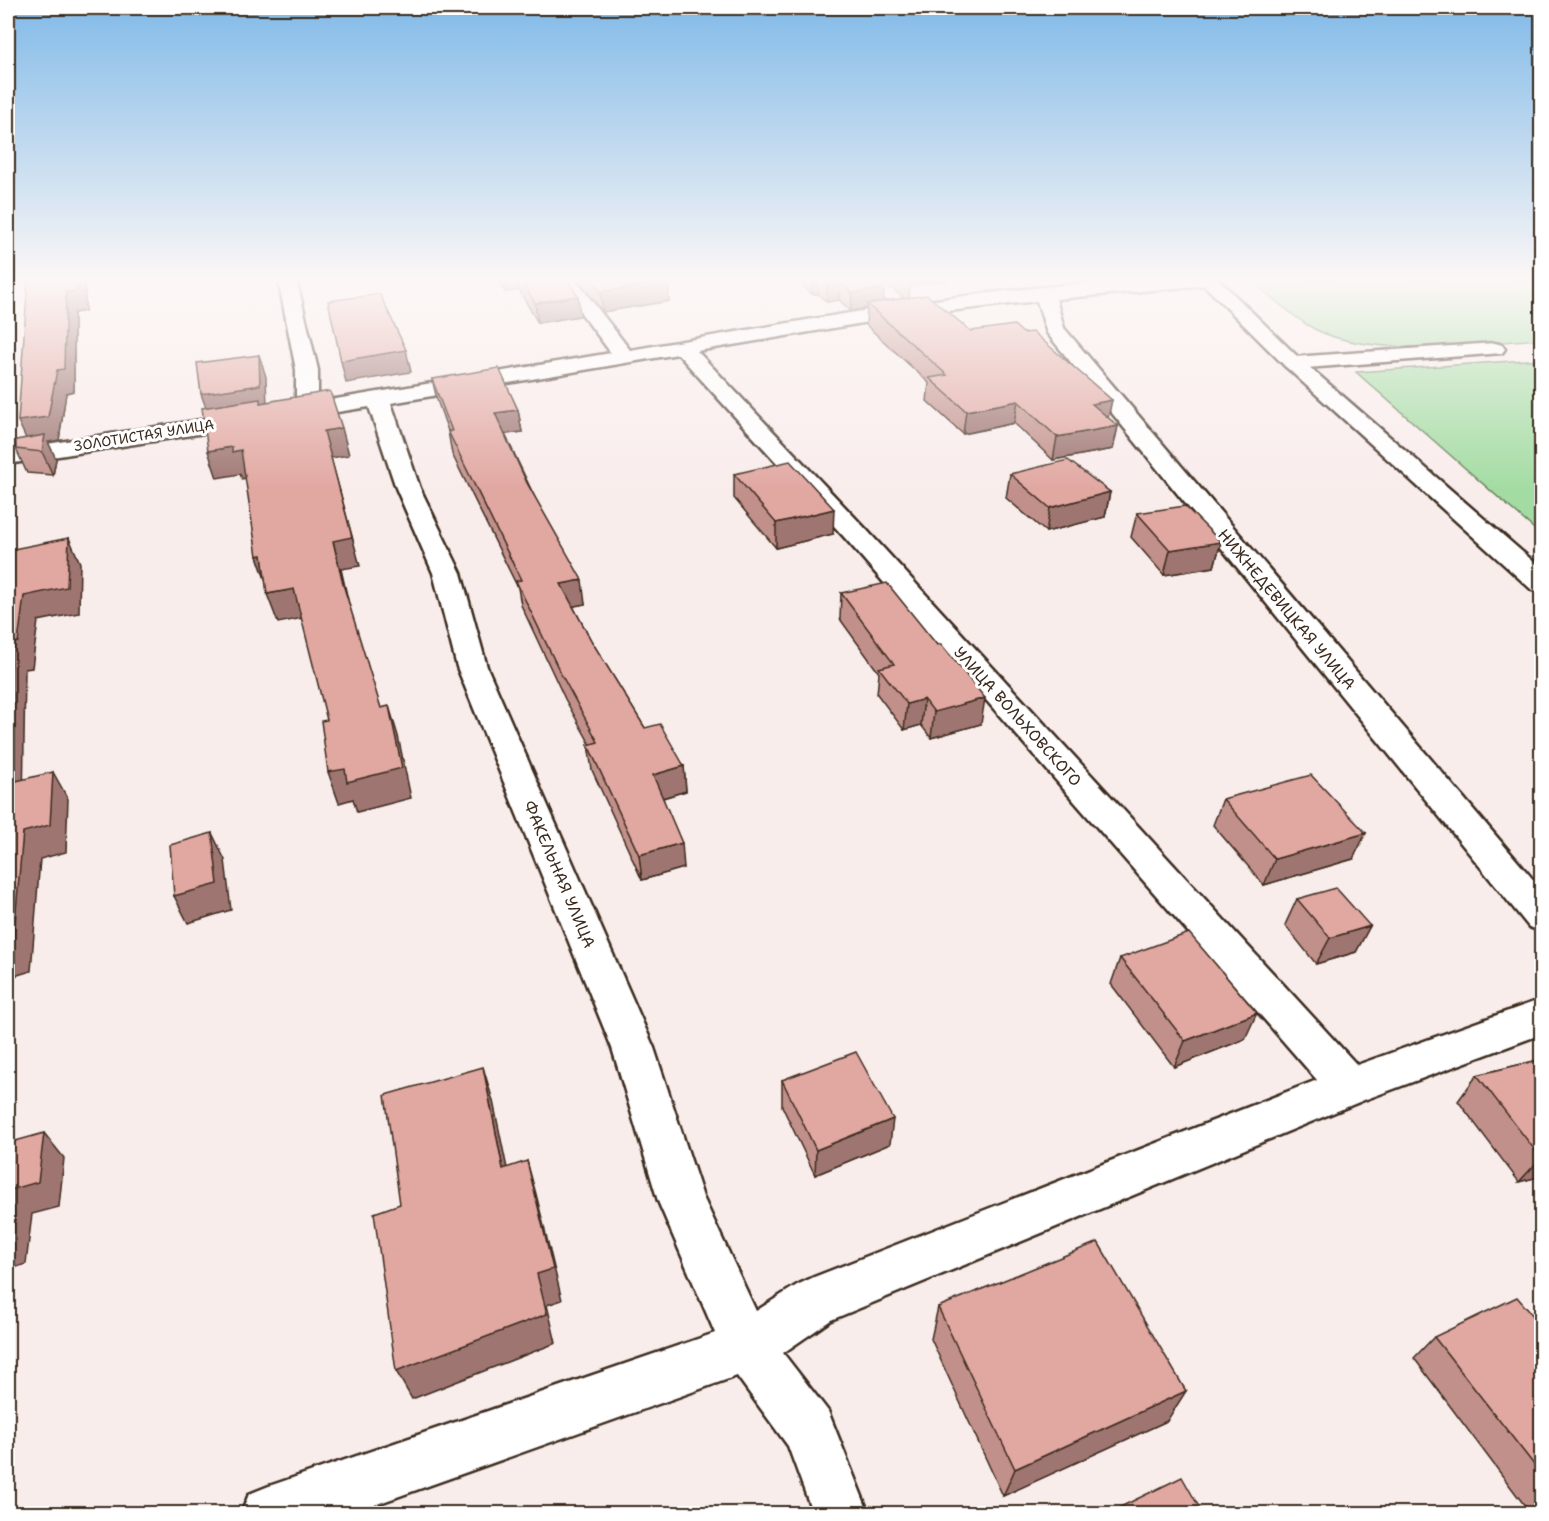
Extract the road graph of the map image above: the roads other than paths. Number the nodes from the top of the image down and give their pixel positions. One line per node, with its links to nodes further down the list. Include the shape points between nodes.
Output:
1 (302, 349): 11 (street)
2 (618, 349): 8 (street)
3 (677, 349): 8 (street, ЗОЛОТИСТАЯ УЛИЦА)
4 (684, 349): 16 (street, УЛИЦА ВОЛЬХОВСКОГО, via 854,531)
5 (1071, 349): 14 (street, НИЖНЕДЕВИЦКАЯ УЛИЦА)
6 (1279, 349): 9 (street)
7 (1495, 349): 9 (street)
8 (625, 358): 10 (street, ЗОЛОТИСТАЯ УЛИЦА)
9 (1293, 363): 13 (street)
10 (378, 399): 11 (street, ЗОЛОТИСТАЯ УЛИЦА); 17 (street, ФАКЕЛЬНАЯ УЛИЦА, via 408,488 447,573 472,667 633,1048 681,1201)
11 (308, 409): 12 (street, ЗОЛОТИСТАЯ УЛИЦА)
12 (8, 457)
13 (1542, 584)
14 (1542, 917)
15 (1542, 1016): 16 (street)
16 (1349, 1087): 17 (street, via 814,1302)
17 (747, 1347): 18 (street); 19 (street, ФАКЕЛЬНАЯ УЛИЦА, via 809,1430)
18 (268, 1514)
19 (841, 1514)

